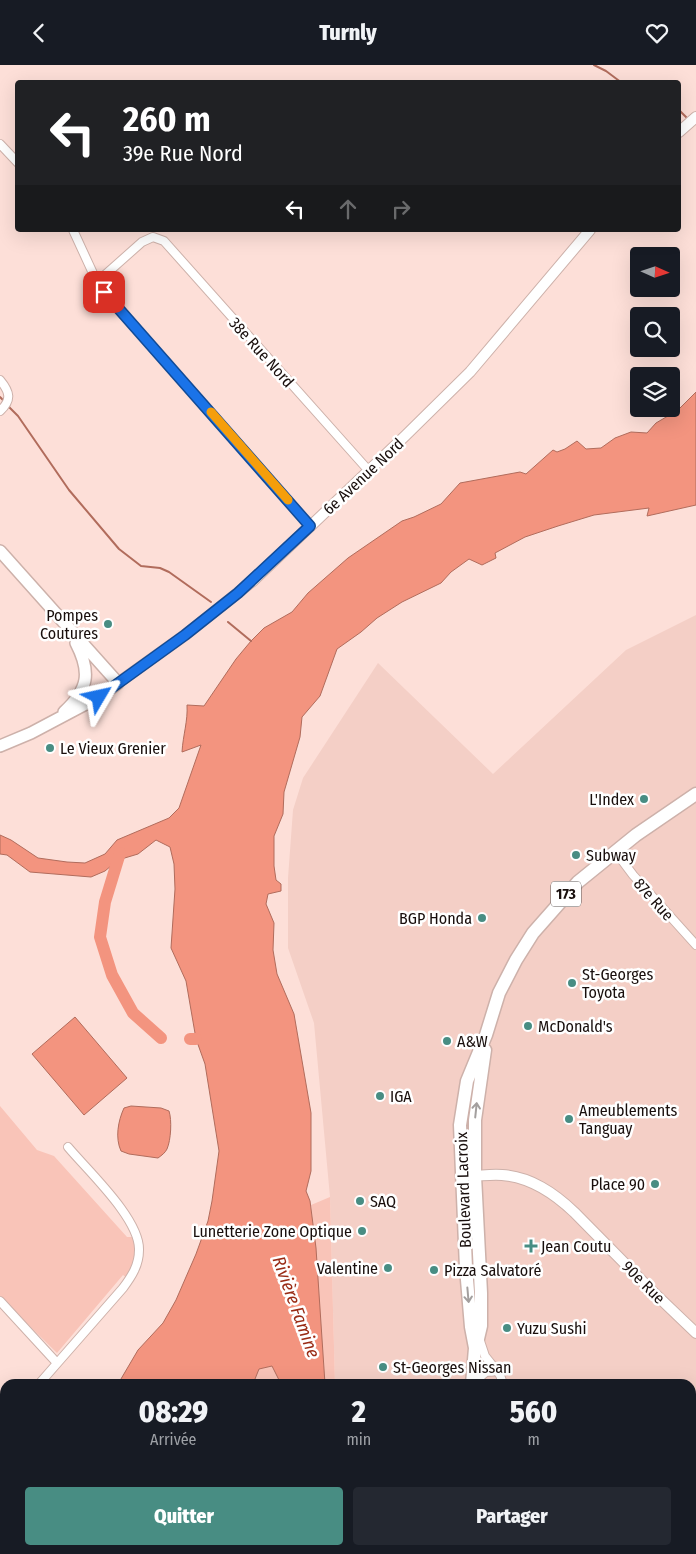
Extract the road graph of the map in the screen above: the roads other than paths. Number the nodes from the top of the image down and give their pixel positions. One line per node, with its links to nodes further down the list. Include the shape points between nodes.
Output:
1 (696, 117): 2 (street)
2 (681, 130)
3 (0, 144): 4 (street)
4 (15, 160)
5 (74, 232): 7 (street)
6 (588, 232): 10 (street, 6e Avenue Nord, via 470,372)
7 (97, 282): 10 (street, 38e Rue Nord, via 142,242 153,237 164,241); 11 (street)
8 (0, 380): 9 (street, via 8,396 7,404)
9 (0, 411)
10 (369, 471): 11 (street, 6e Avenue Nord)
11 (310, 526): 14 (street, 6e Avenue Nord, via 238,593)
12 (0, 551): 13 (main road)
13 (59, 619): 14 (main road); 15 (main road, via 81,652 86,674 79,695)
14 (121, 681): 15 (main road, 6e Avenue Nord, via 99,697)
15 (52, 722): 16 (main road, 6e Avenue Nord)
16 (0, 746)
17 (696, 795): 18 (main road, Boulevard Lacroix / 173)
18 (614, 851): 19 (street, 87e Rue); 20 (main road, Boulevard Lacroix / 173, via 578,882 533,933 499,993)
19 (696, 945)
20 (486, 1035): 22 (main road, Boulevard Lacroix / 173, one-way to 20, via 475,1119); 23 (main road, Boulevard Lacroix / 173, via 467,1081 460,1125)
21 (68, 1147): 27 (street, via 130,1220 139,1248 134,1273)
22 (475, 1176): 23 (street, 90e Rue); 25 (street, 90e Rue, via 501,1175 541,1185 564,1202); 26 (main road, Boulevard Lacroix / 173, via 481,1293 481,1326)
23 (461, 1177): 26 (main road, Boulevard Lacroix / 173, one-way to 26, via 468,1300)
24 (0, 1301): 27 (street)
25 (696, 1333)
26 (477, 1342): 28 (street); 30 (main road, Boulevard Lacroix / 173)
27 (57, 1363): 29 (street)
28 (497, 1371): 31 (street, via 486,1372); 32 (street)
29 (44, 1379)
30 (473, 1379)
31 (478, 1379)
32 (501, 1379)

